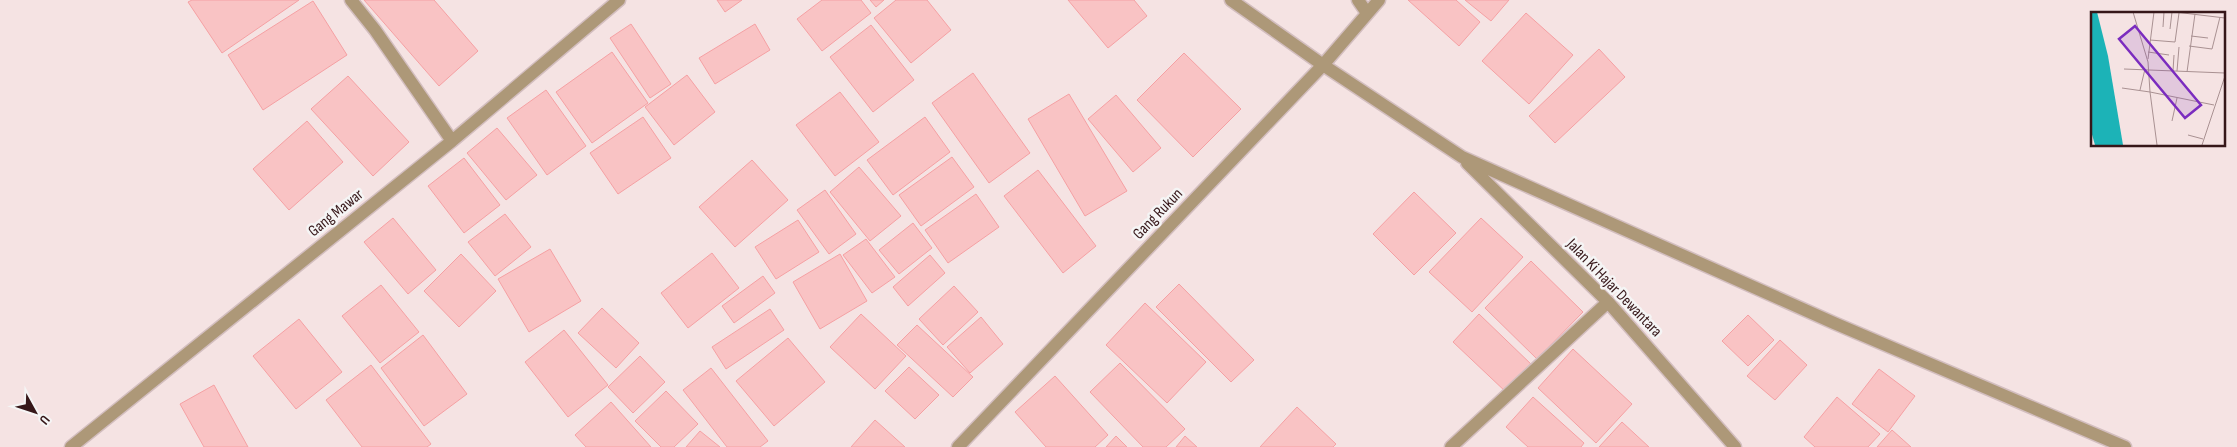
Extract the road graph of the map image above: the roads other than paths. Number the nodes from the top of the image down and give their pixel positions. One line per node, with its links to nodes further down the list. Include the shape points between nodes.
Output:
1 (351, 0): 8 (street)
2 (619, 0): 8 (street, Gang Mawar)
3 (1231, 0): 7 (street)
4 (1358, 0): 6 (street)
5 (1379, 0): 6 (street, Gang Rukun)
6 (1368, 13): 7 (street, Gang Rukun)
7 (1322, 65): 9 (street); 12 (street, Gang Rukun)
8 (452, 141): 11 (street, Gang Mawar)
9 (1462, 158): 10 (street, Jalan Ki Hajar Dewantara); 15 (street, via 1834,323)
10 (1608, 302): 13 (street); 14 (street, Jalan Ki Hajar Dewantara)
11 (71, 447)
12 (958, 447)
13 (1451, 447)
14 (1736, 447)
15 (2125, 447)

